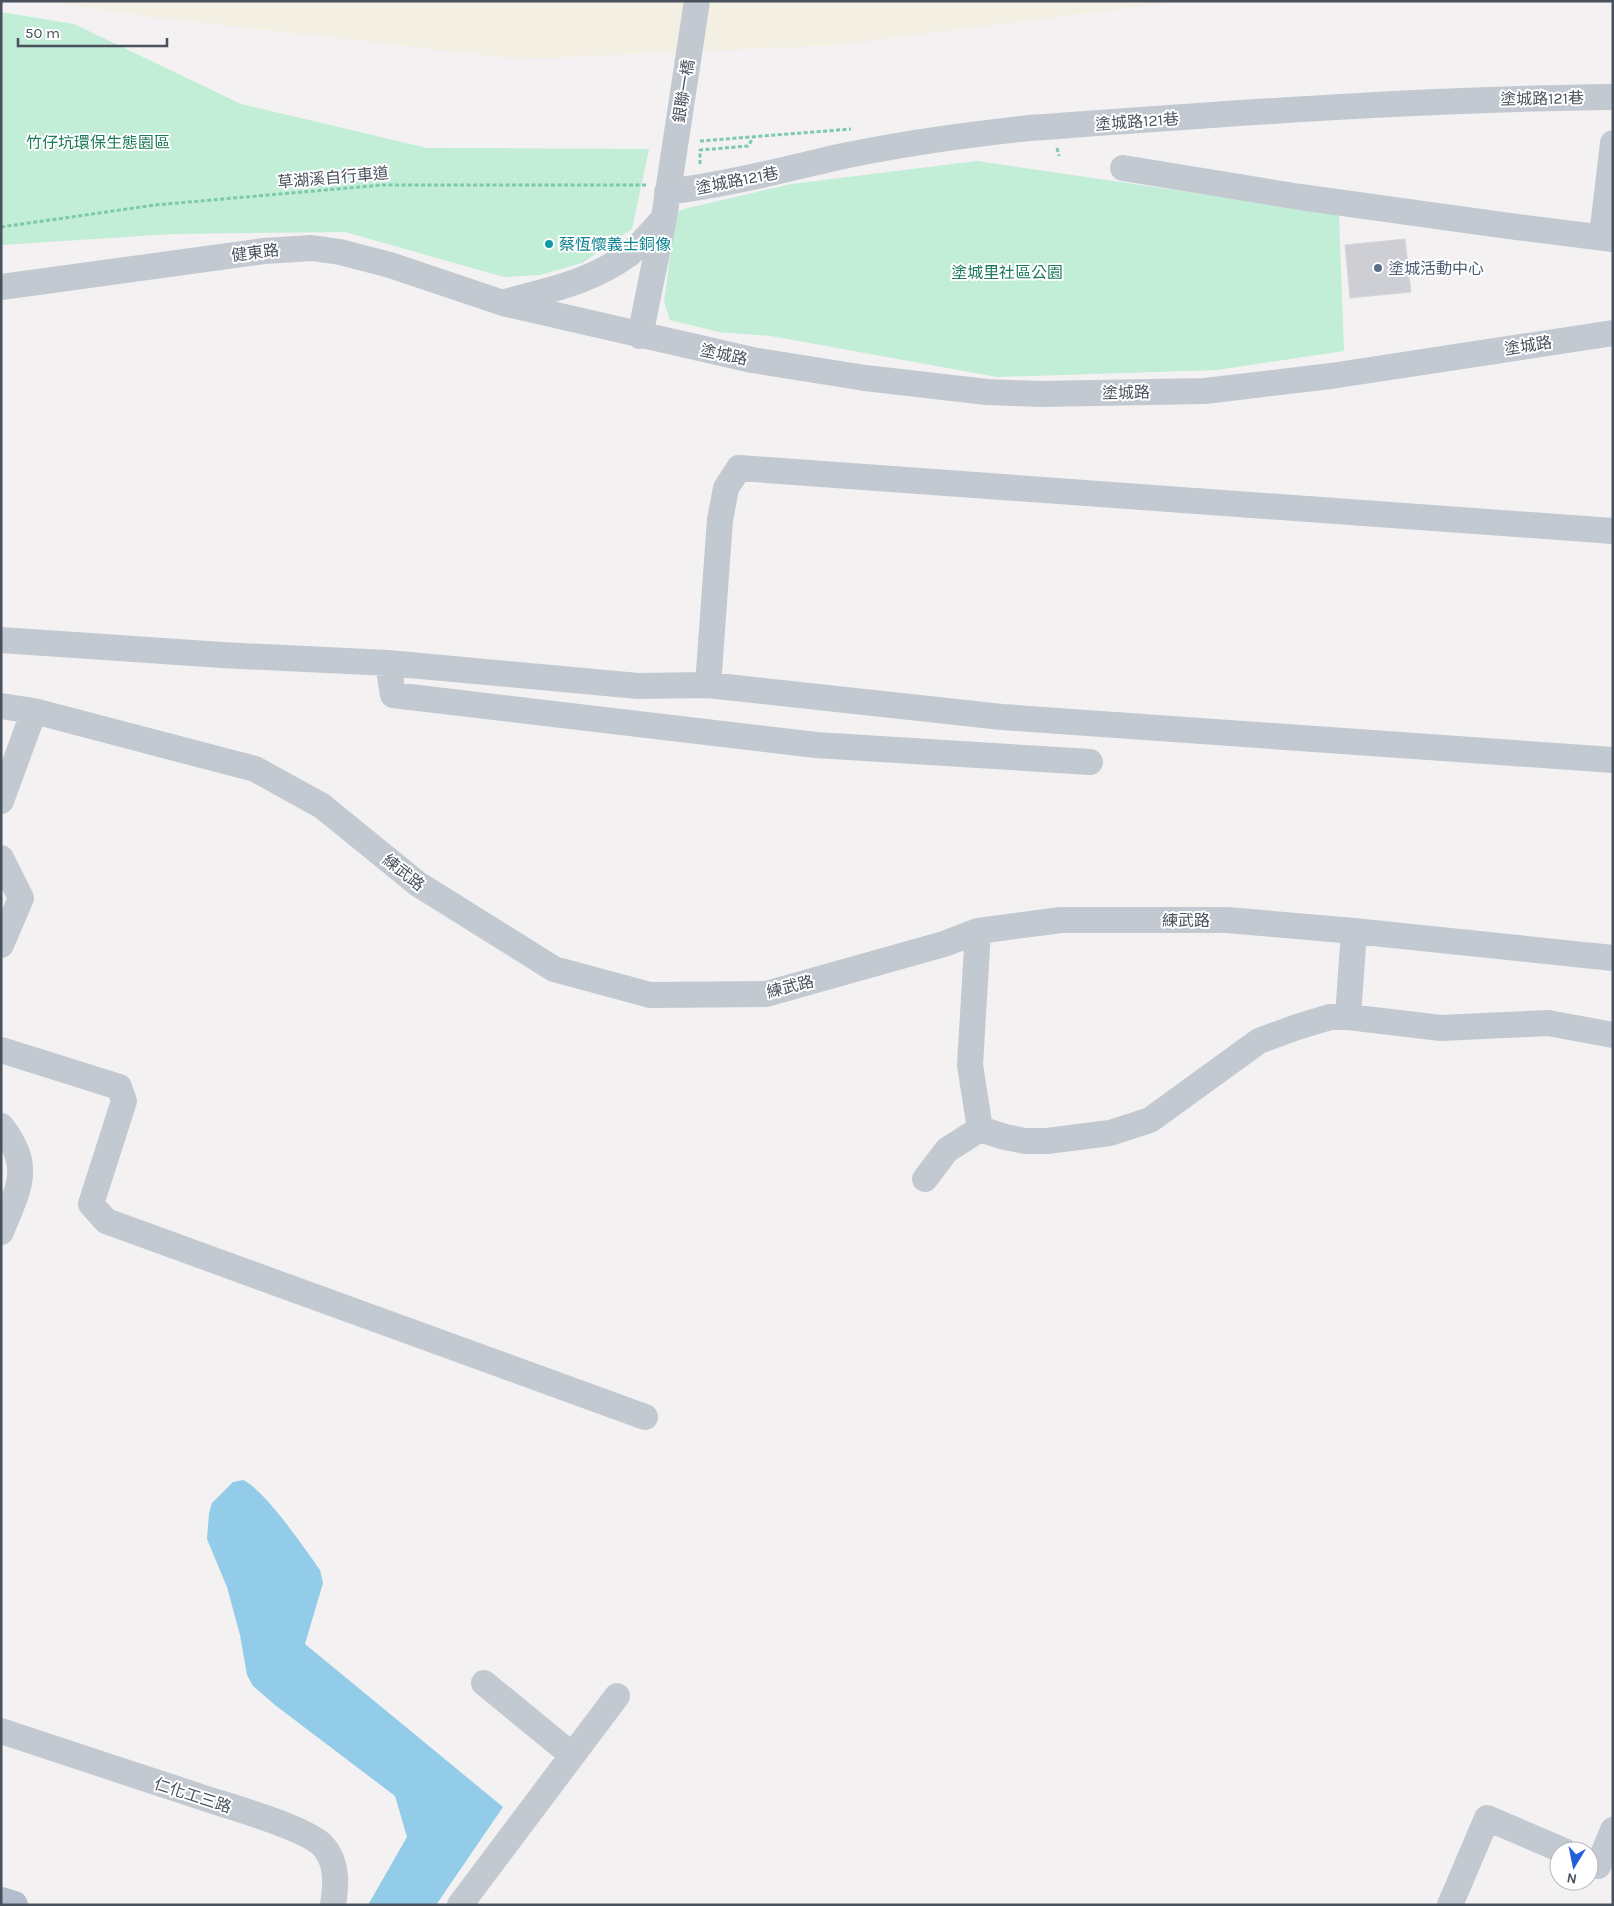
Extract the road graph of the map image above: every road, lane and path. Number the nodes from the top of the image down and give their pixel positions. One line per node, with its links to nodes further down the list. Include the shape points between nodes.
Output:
1 (697, 1): 7 (street, 銀聯一橋)
2 (1613, 97): 7 (street, 塗城路121巷, via 1402,104 1029,128 884,149 700,188)
3 (754, 138): 5 (path, via 748,146 700,150)
4 (1613, 142): 10 (street)
5 (700, 165)
6 (1123, 168): 10 (street, via 1310,199)
7 (668, 186): 8 (street); 9 (path, 草湖溪自行車道, via 382,185 155,205)
8 (664, 218): 12 (street, via 631,252 602,272); 14 (street)
9 (1, 226)
10 (1607, 237)
11 (1, 287): 12 (street, 健東路, via 264,251 312,248 390,265)
12 (503, 303): 14 (street, 健東路)
13 (1613, 333): 14 (street, 塗城路, via 1332,376 1205,391 1040,394 987,392 864,378 752,360)
14 (640, 336)
15 (1613, 530): 18 (street, via 739,468 726,488 720,520)
16 (1, 640): 17 (street)
17 (388, 663): 18 (street, via 638,686); 22 (street, via 392,695 816,745)
18 (708, 685): 21 (street, via 1002,717)
19 (1, 706): 20 (street, 練武路)
20 (34, 711): 23 (street); 25 (street, 練武路, via 255,769 322,806 418,884 554,969 650,995 766,994 944,944)
21 (1613, 760)
22 (1090, 762)
23 (1, 801)
24 (1, 858): 27 (street, via 21,898)
25 (978, 931): 26 (street, 練武路, via 1061,920 1227,920); 33 (street, via 970,1065)
26 (1354, 931): 28 (street, 練武路); 29 (street)
27 (1, 945)
28 (1613, 958)
29 (1348, 1017): 30 (street, via 1441,1028 1548,1024); 33 (street, via 1330,1017 1259,1041 1150,1120 1110,1132 1047,1141 1026,1141)
30 (1613, 1035)
31 (1, 1050): 36 (street, via 119,1087 124,1101 91,1204 106,1221)
32 (1, 1126): 35 (street, via 15,1146 21,1171)
33 (980, 1129): 34 (street, via 947,1150)
34 (925, 1179)
35 (1, 1232)
36 (644, 1417)
37 (484, 1683): 40 (street)
38 (617, 1696): 40 (street)
39 (1, 1731): 46 (street, 仁化工三路, via 267,1819 312,1837 324,1846 334,1868 336,1888)
40 (572, 1755): 47 (street)
41 (1613, 1830): 43 (street)
42 (1549, 1845): 48 (street, via 1487,1818)
43 (1599, 1855)
44 (1, 1901): 45 (main road)
45 (14, 1905)
46 (333, 1905)
47 (460, 1905)
48 (1450, 1905)

